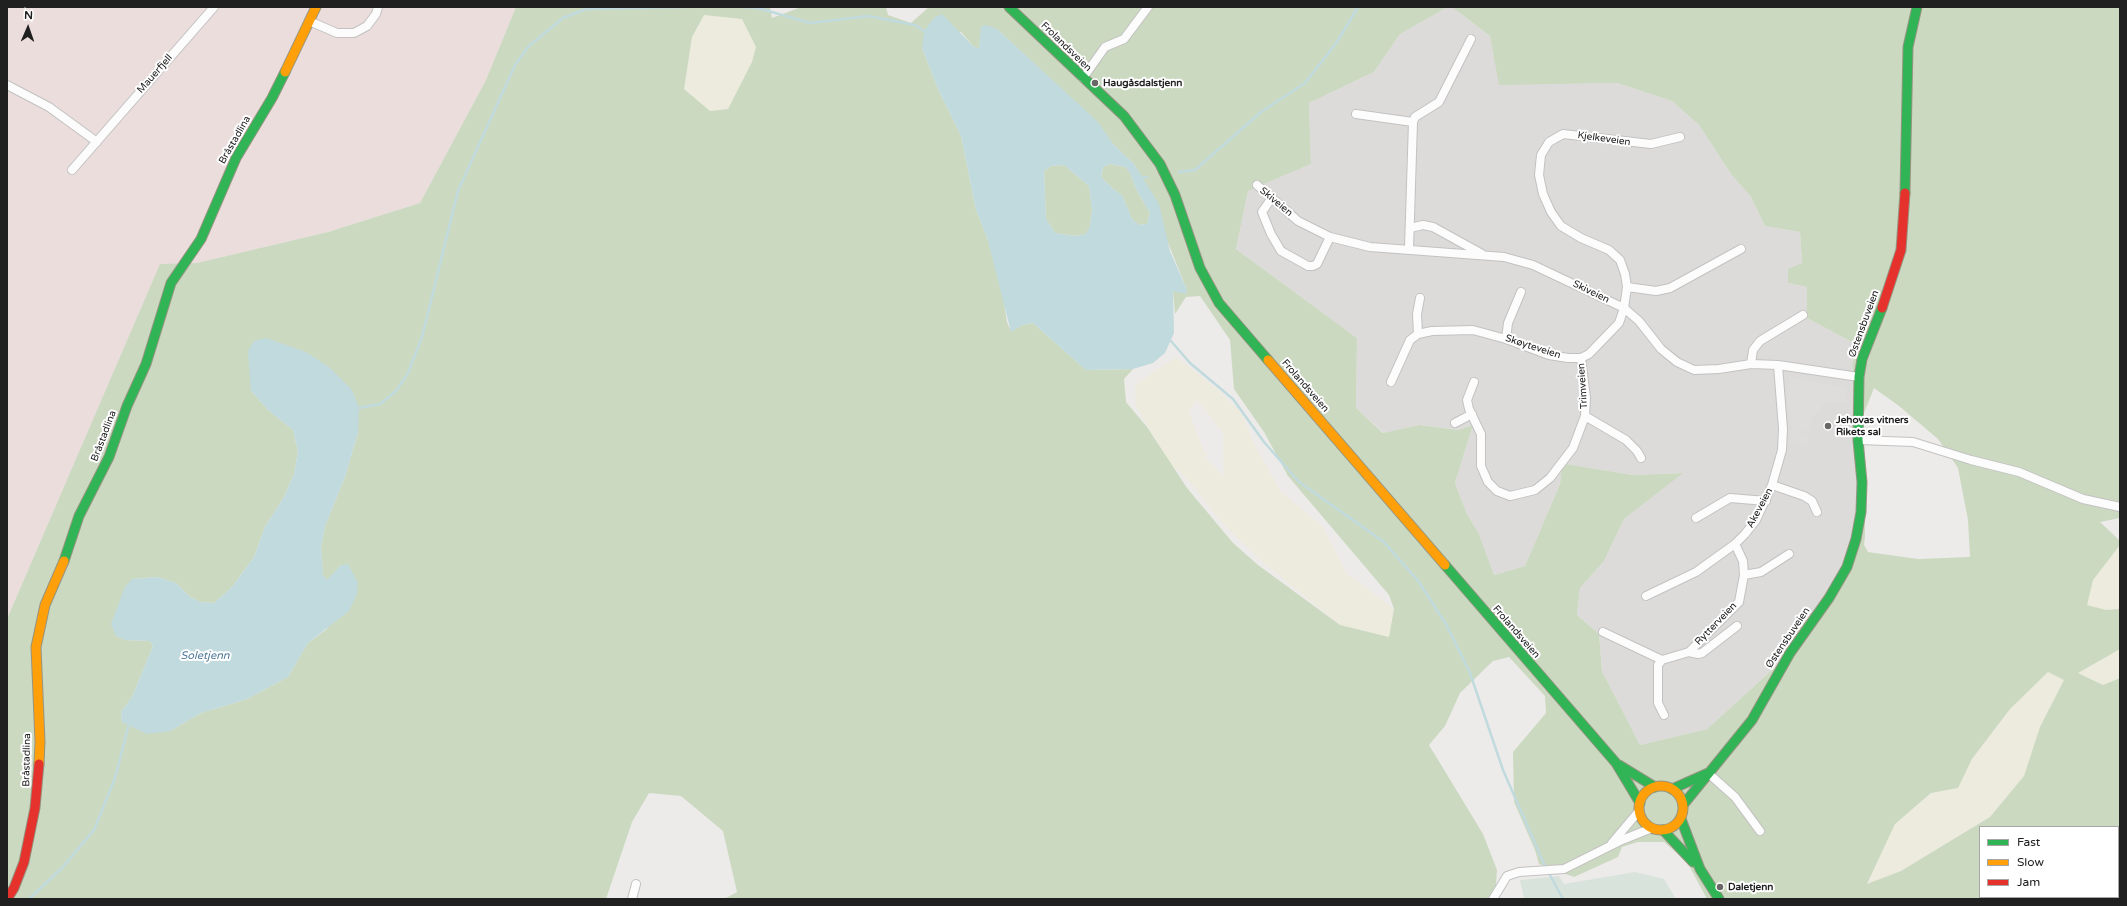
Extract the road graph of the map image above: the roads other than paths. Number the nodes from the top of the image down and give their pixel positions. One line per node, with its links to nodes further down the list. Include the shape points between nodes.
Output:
1 (214, 7): 14 (street, Mauerfjell)
2 (316, 7): 7 (main road, Bråstadlina)
3 (378, 7): 7 (street, via 367,26 354,33 337,33)
4 (1009, 7): 9 (main road, Frolandsveien)
5 (1148, 7): 9 (street, via 1124,39 1104,47)
6 (1917, 7): 33 (main road, Østensbuveien, via 1912,22 1907,62 1906,178 1901,250 1862,359)
7 (309, 21): 68 (main road, Bråstadlina, via 272,98 230,170 201,239 171,283 146,364 109,457 79,516 64,561 45,605 36,647 40,748 35,808 24,862)
8 (1471, 39): 12 (street, via 1439,102 1415,117)
9 (1083, 78): 55 (main road, Frolandsveien, via 1124,116 1160,164 1175,195 1200,268 1219,304)
10 (7, 84): 14 (street, via 49,107)
11 (1356, 114): 12 (street)
12 (1412, 122): 18 (street)
13 (1680, 137): 23 (street, Kjelkeveien, via 1651,144 1563,134 1549,142 1541,155 1539,175 1543,194 1551,212 1561,226 1609,250 1620,260)
14 (97, 142): 15 (street, Mauerfjell)
15 (72, 170)
16 (1256, 185): 17 (street, Skiveien)
17 (1271, 199): 19 (street, Skiveien, via 1298,221); 19 (street, via 1262,212 1281,251 1308,266 1313,266 1317,264)
18 (1410, 228): 20 (street); 22 (street, via 1423,225 1433,227)
19 (1330, 237): 20 (street, Skiveien, via 1370,247)
20 (1409, 248): 22 (street, Skiveien)
21 (1741, 249): 23 (street, via 1670,288 1656,291)
22 (1482, 255): 26 (street, Skiveien, via 1504,257 1533,265)
23 (1627, 287): 26 (street, Kjelkeveien)
24 (1521, 292): 29 (street, via 1508,323)
25 (1420, 298): 28 (street, via 1417,314)
26 (1624, 308): 30 (street, via 1619,323 1589,354); 31 (street, Skiveien, via 1639,320 1661,349 1677,362 1694,370)
27 (1803, 315): 31 (street, via 1760,341 1753,350)
28 (1418, 334): 29 (street, Skøyteveien, via 1473,330); 34 (street, via 1410,340)
29 (1506, 338): 30 (street, Skøyteveien, via 1549,355)
30 (1581, 358): 37 (street, Trimveien, via 1586,391)
31 (1751, 364): 32 (street, Skiveien)
32 (1778, 365): 33 (street, Skiveien); 41 (street, Akeveien, via 1782,450)
33 (1859, 377): 39 (main road, Østensbuveien)
34 (1391, 382)
35 (1474, 382): 36 (street, Trimveien, via 1467,400)
36 (1472, 414): 37 (street, Trimveien, via 1481,434 1481,466 1488,482 1497,491 1510,496 1535,490 1550,478 1572,448); 38 (street)
37 (1585, 416): 40 (street, via 1626,440)
38 (1455, 423)
39 (1858, 440): 43 (street, via 1913,442 2020,472 2083,499); 56 (main road, Østensbuveien, via 1862,482 1861,512 1847,567 1829,598 1783,664 1752,720)
40 (1641, 458)
41 (1772, 485): 42 (street, Akeveien); 44 (street, via 1804,496 1812,502)
42 (1766, 501): 45 (street, via 1730,498); 46 (street, Akeveien, via 1745,534)
43 (2120, 507)
44 (1817, 512)
45 (1696, 518)
46 (1735, 544): 48 (street, Rytterveien, via 1743,561); 49 (street, Akeveien, via 1696,572)
47 (1789, 554): 48 (street, via 1761,572)
48 (1744, 575): 52 (street, Rytterveien, via 1738,602)
49 (1646, 596)
50 (1737, 626): 52 (street, via 1702,653)
51 (1603, 632): 53 (street)
52 (1688, 652): 53 (street, Rytterveien)
53 (1662, 660): 54 (street, via 1658,665 1658,703)
54 (1664, 715)
55 (1616, 763): 57 (main road, Frolandsveien); 60 (main road, Frolandsveien)
56 (1708, 773): 58 (main road, Østensbuveien); 59 (main road, Østensbuveien); 64 (street, via 1735,797)
57 (1655, 787): 58 (main road); 60 (main road, via 1645,793)
58 (1672, 789): 59 (main road)
59 (1683, 805): 61 (main road)
60 (1639, 807): 62 (main road, via 1643,821); 65 (street)
61 (1680, 819): 63 (main road, via 1676,825); 66 (main road)
62 (1652, 828): 63 (main road); 65 (street)
63 (1663, 830): 66 (main road)
64 (1760, 831)
65 (1609, 847): 70 (street, via 1564,869 1519,872 1507,876)
66 (1700, 869): 71 (main road)
67 (636, 884): 69 (street)
68 (7, 899)
69 (632, 899)
70 (1493, 899)
71 (1719, 899)

